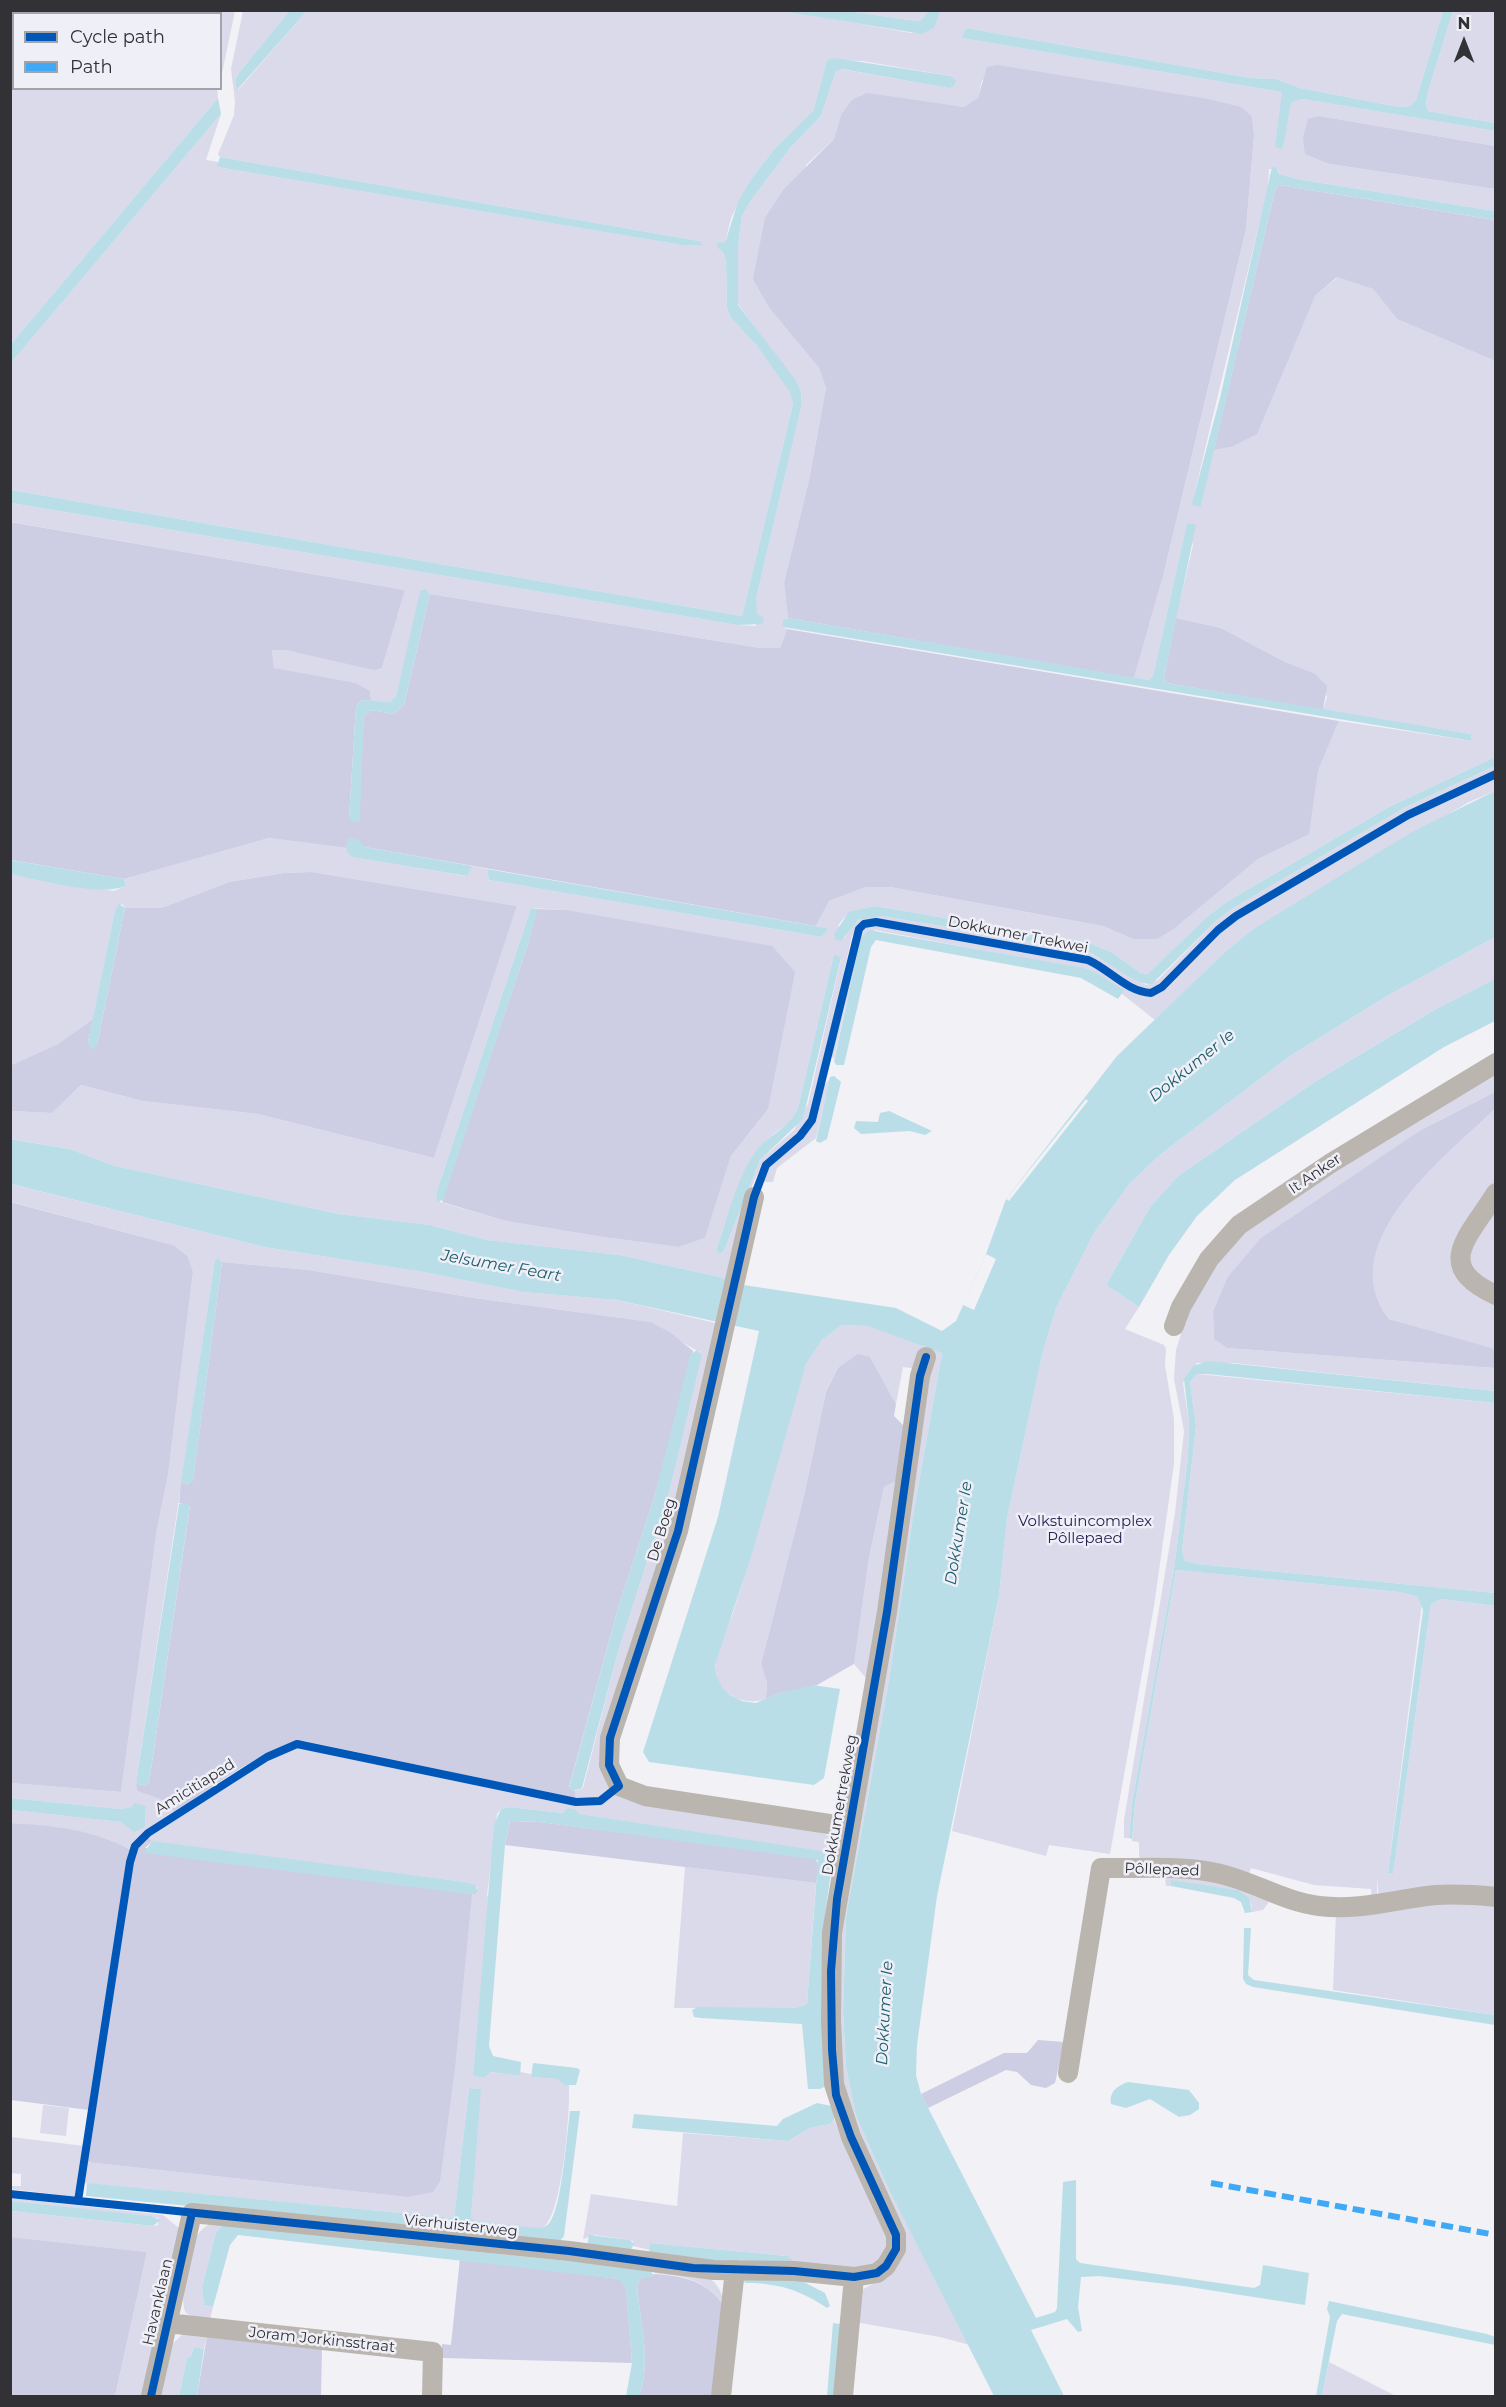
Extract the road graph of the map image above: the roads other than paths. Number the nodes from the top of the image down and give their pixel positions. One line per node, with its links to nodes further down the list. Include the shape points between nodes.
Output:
1 (1496, 1063): 5 (street, It Anker, via 1331,1163 1239,1225 1209,1259)
2 (1496, 1193): 4 (street, via 1460,1253 1459,1267 1467,1279)
3 (754, 1197): 7 (street, De Boeg, via 678,1530 610,1738 609,1765 619,1786 645,1796)
4 (1496, 1295)
5 (1174, 1326)
6 (926, 1357): 7 (street, Dokkumertrekweg)
7 (849, 1827): 11 (street, Dokkumertrekweg, via 832,1933 834,2084 851,2137 893,2225)
8 (1496, 1897): 9 (street, Pôllepaed, via 1438,1895 1368,1907 1318,1906 1206,1871 1101,1868)
9 (1068, 2073)
10 (192, 2213): 12 (street, Vierhuisterweg); 14 (street, Havanklaan)
11 (896, 2249): 13 (street, Vierhuisterweg, via 877,2272)
12 (735, 2270): 13 (street, Vierhuisterweg); 17 (street)
13 (854, 2277): 18 (street)
14 (167, 2323): 15 (street, Havanklaan); 16 (street, Joram Jorkinsstraat, via 433,2352)
15 (151, 2397)
16 (432, 2397)
17 (722, 2397)
18 (843, 2397)

